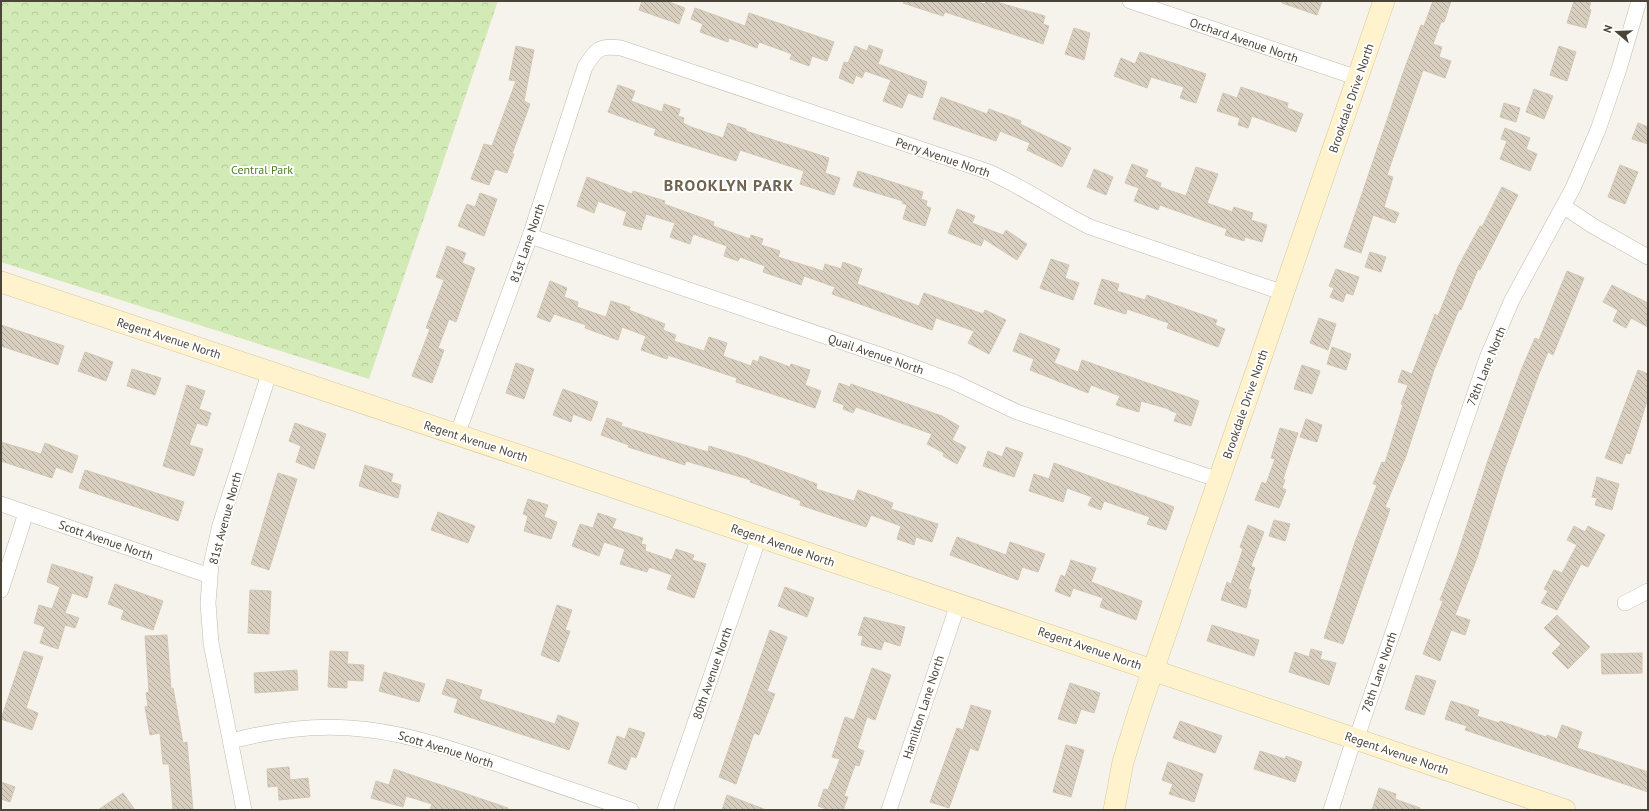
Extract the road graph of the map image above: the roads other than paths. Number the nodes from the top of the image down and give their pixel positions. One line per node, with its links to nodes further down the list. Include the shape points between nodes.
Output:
1 (1130, 1): 5 (street, Orchard Avenue North)
2 (1384, 1): 5 (street, Brookdale Drive North)
3 (1639, 1): 6 (street, 78th Lane North, via 1598,130)
4 (595, 52): 7 (street, 81st Lane North, via 585,67); 10 (street, Perry Avenue North, via 607,46 621,48 989,172 1031,192 1090,227)
5 (1358, 78): 10 (street, Brookdale Drive North)
6 (1563, 206): 8 (street); 23 (street, 78th Lane North, via 1512,300 1487,358 1358,737)
7 (530, 236): 12 (street, 81st Lane North); 13 (street, Quail Avenue North, via 898,362 954,382 1017,412)
8 (1648, 257)
9 (1, 282): 11 (street, Regent Avenue North)
10 (1284, 293): 13 (street, Brookdale Drive North)
11 (270, 371): 12 (street, Regent Avenue North); 17 (street, 81st Avenue North, via 220,525)
12 (458, 435): 16 (street, Regent Avenue North)
13 (1219, 480): 22 (street, Brookdale Drive North)
14 (1, 504): 15 (street, Scott Avenue North)
15 (26, 513): 17 (street, Scott Avenue North); 18 (street)
16 (759, 537): 21 (street, Regent Avenue North); 27 (street, 80th Avenue North)
17 (210, 576): 24 (street, 81st Avenue North, via 208,603 211,642)
18 (1, 590)
19 (1648, 591): 20 (street)
20 (1624, 603)
21 (958, 604): 22 (street, Regent Avenue North); 28 (street, Hamilton Lane North)
22 (1154, 670): 23 (street, Regent Avenue North); 29 (street, Brookdale Drive North, via 1123,762)
23 (1354, 739): 30 (street, 78th Lane North); 31 (street, Regent Avenue North)
24 (231, 741): 25 (street, 81st Avenue North); 26 (street, Scott Avenue North, via 306,727 350,728 393,733 436,744)
25 (244, 810)
26 (631, 810)
27 (664, 810)
28 (889, 810)
29 (1114, 810)
30 (1331, 810)
31 (1565, 810)

